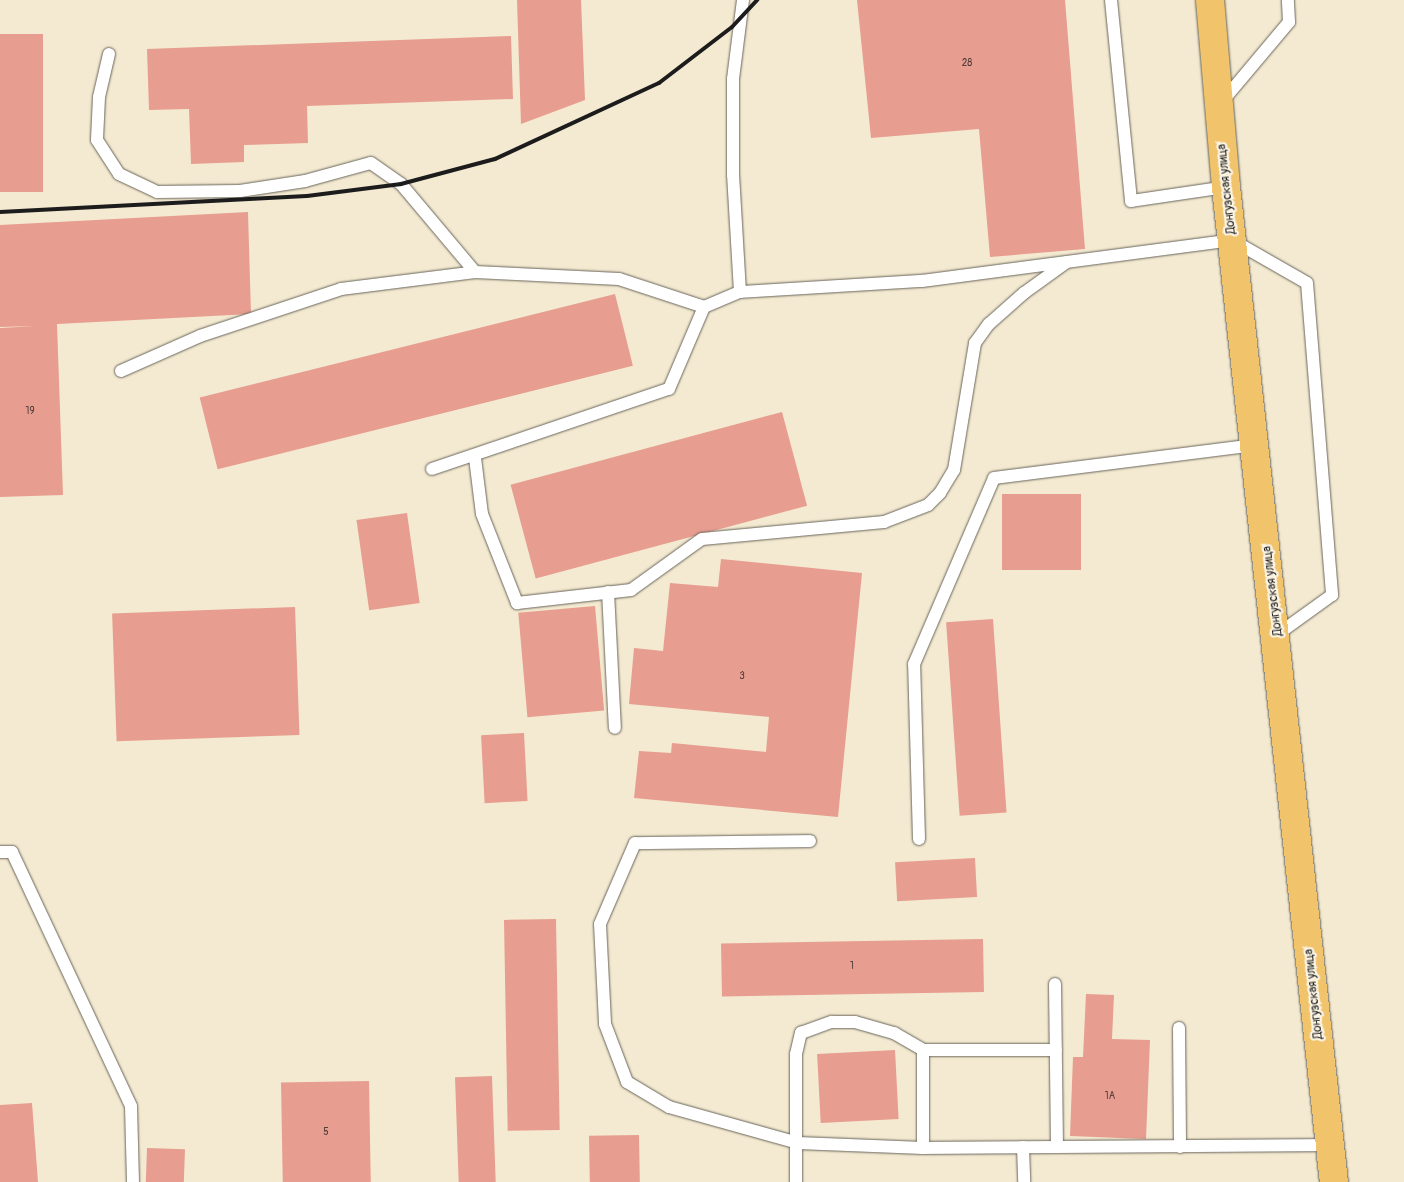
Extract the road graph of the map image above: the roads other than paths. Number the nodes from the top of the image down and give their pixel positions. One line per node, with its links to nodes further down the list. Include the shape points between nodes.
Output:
1 (743, 0): 11 (lane, via 733,79 733,175)
2 (1111, 0): 7 (lane, via 1131,201)
3 (1210, 0): 6 (highway, Донгузская улица)
4 (1288, 0): 6 (lane, via 1289,22)
5 (109, 54): 10 (lane, via 99,97 97,140 119,174 157,192 240,191 305,181 371,163 401,184)
6 (1219, 105): 7 (highway, Донгузская улица)
7 (1226, 187): 8 (highway, Донгузская улица)
8 (1232, 240): 9 (lane); 14 (highway, Донгузская улица); 18 (lane, via 1307,283 1332,595)
9 (1070, 260): 11 (lane, via 922,281); 17 (lane, via 1024,293 989,324 975,344 954,470 928,505 884,522 702,539 631,590)
10 (475, 272): 12 (lane, via 619,279); 13 (lane, via 341,289 200,336)
11 (740, 292): 12 (lane)
12 (704, 307): 15 (lane, via 669,390)
13 (121, 371)
14 (1255, 444): 18 (highway, Донгузская улица); 20 (lane, via 994,478 914,664)
15 (475, 458): 16 (lane); 17 (lane, via 482,514 517,603)
16 (432, 469)
17 (608, 592): 19 (lane)
18 (1278, 634): 28 (highway, Донгузская улица)
19 (615, 728)
20 (919, 839)
21 (810, 841): 27 (lane, via 635,843 600,924 605,1024 627,1082 670,1108)
22 (0, 852): 33 (lane, via 12,852 131,1106)
23 (1056, 984): 26 (lane)
24 (1179, 1028): 31 (lane)
25 (923, 1050): 26 (lane); 27 (lane, via 894,1033 855,1022 832,1022 801,1033 796,1054); 32 (lane)
26 (1056, 1050): 30 (lane)
27 (798, 1143): 32 (lane); 34 (lane)
28 (1329, 1145): 31 (lane); 36 (highway, Донгузская улица)
29 (1023, 1147): 30 (lane); 32 (lane); 35 (lane)
30 (1057, 1147): 31 (lane)
31 (1180, 1147)
32 (923, 1148)
33 (133, 1182)
34 (796, 1182)
35 (1024, 1182)
36 (1334, 1182)

